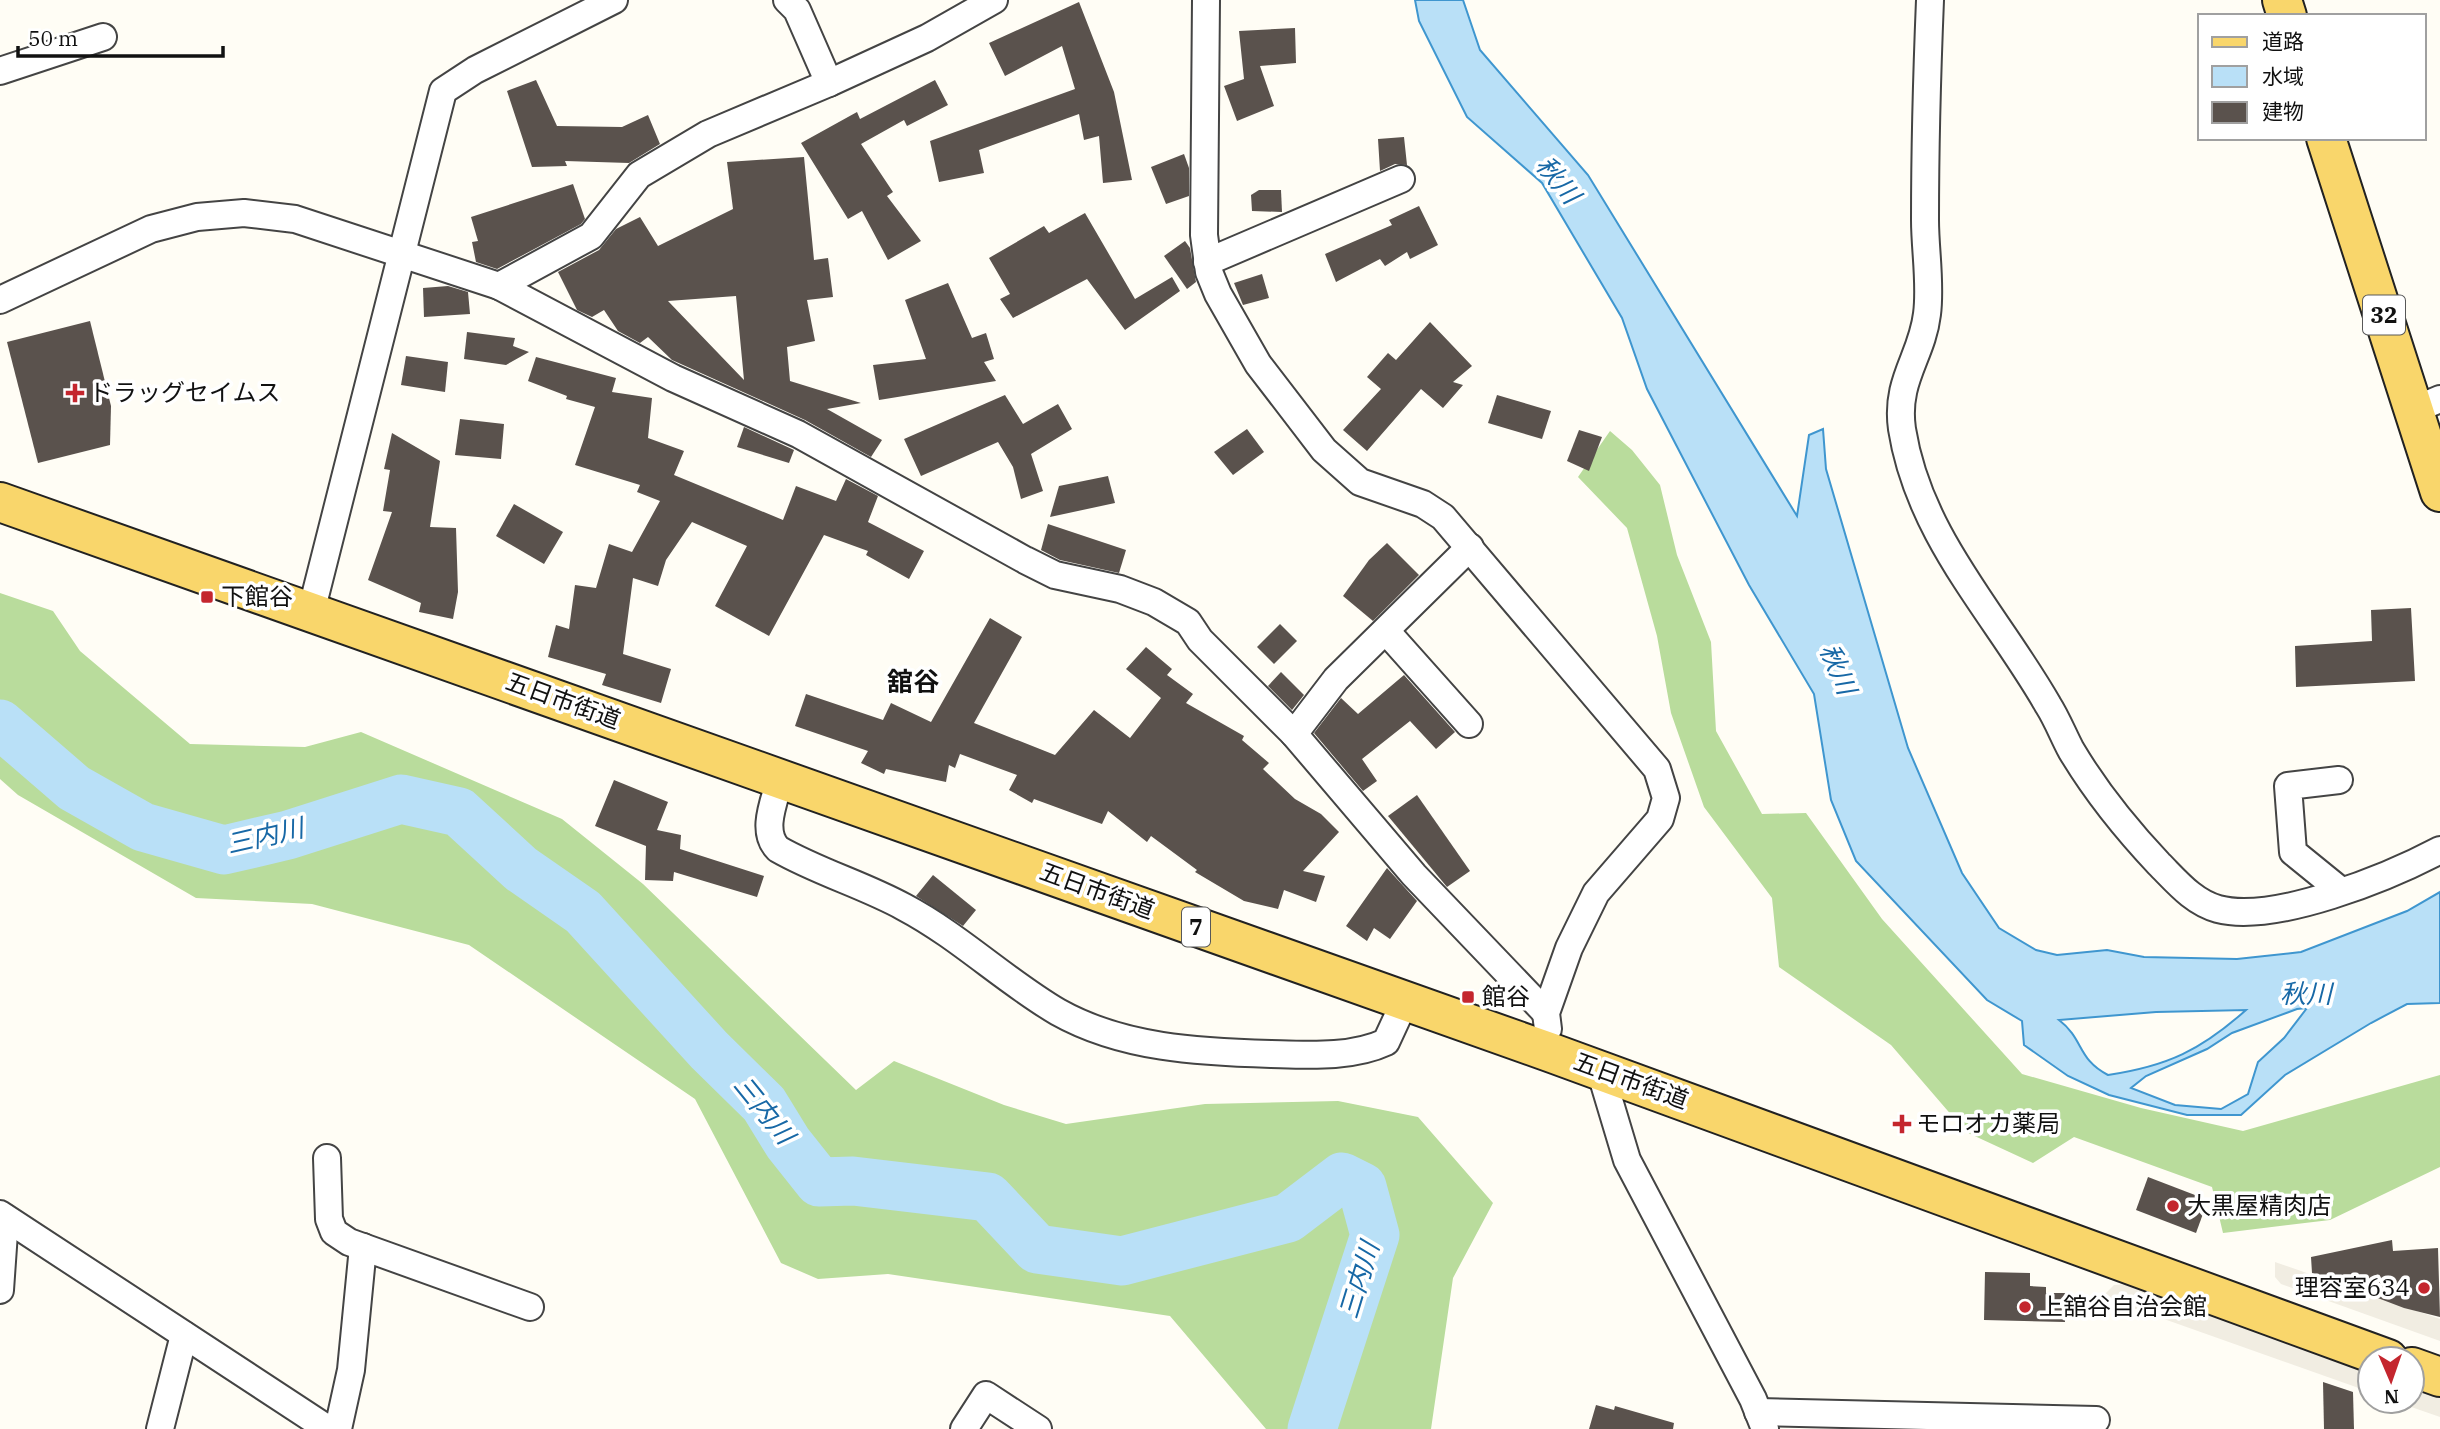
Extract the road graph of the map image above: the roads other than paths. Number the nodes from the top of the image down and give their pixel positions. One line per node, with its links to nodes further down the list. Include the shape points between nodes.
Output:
1 (614, 0): 11 (street, via 443,91)
2 (787, 0): 8 (street, via 797,10)
3 (994, 0): 8 (street)
4 (1206, 0): 12 (street)
5 (1930, 0): 26 (street, via 1925,156 1927,314 1906,372 1902,426 1912,467 1939,536 2049,706 2096,790 2190,896 2217,909 2238,912 2269,910)
6 (103, 37): 7 (street)
7 (0, 71)
8 (829, 83): 13 (street, via 708,134 639,175 591,236)
9 (2327, 140): 15 (main road, 32)
10 (1401, 180): 12 (street)
11 (403, 256): 13 (street); 14 (street, via 295,219 244,213 197,216 151,229); 19 (street)
12 (1207, 262): 18 (street, via 1218,295 1258,364 1324,450 1360,482 1423,504 1443,517)
13 (499, 286): 22 (street, via 673,379 798,434 1055,575 1119,589 1165,609 1188,622 1200,640)
14 (0, 300)
15 (2427, 404): 16 (main road, 32)
16 (2440, 492)
17 (0, 502): 19 (main road, 五日市街道 / 7)
18 (1470, 547): 20 (street); 28 (street, via 1664,783 1666,798 1660,819 1596,892 1569,948)
19 (311, 612): 23 (main road, 五日市街道 / 7)
20 (1386, 631): 21 (street); 22 (street, via 1336,679)
21 (1469, 724)
22 (1294, 734): 28 (street, via 1414,875)
23 (780, 779): 27 (main road, 五日市街道 / 7); 27 (street, via 769,827 778,849 905,907 1084,1025 1138,1042 1208,1051 1304,1055 1357,1051 1386,1042)
24 (2339, 780): 26 (street, via 2288,786 2293,852)
25 (2440, 850): 26 (street)
26 (2341, 891)
27 (1405, 1001): 29 (main road, 五日市街道 / 7)
28 (1546, 1013): 29 (street)
29 (1552, 1053): 30 (main road, 五日市街道 / 7)
30 (1600, 1070): 37 (main road, 五日市街道 / 7); 39 (street, via 1627,1160)
31 (327, 1158): 33 (street, via 329,1219 334,1232)
32 (2, 1216): 34 (street); 36 (street)
33 (363, 1247): 35 (street); 42 (street, via 351,1370)
34 (0, 1290)
35 (530, 1307)
36 (184, 1335): 40 (street); 41 (street)
37 (2356, 1347)
38 (2096, 1420): 39 (street)
39 (1762, 1421)
40 (160, 1429)
41 (328, 1429)
42 (338, 1429)
43 (964, 1429): 44 (street, via 986,1395)
44 (1038, 1429)

